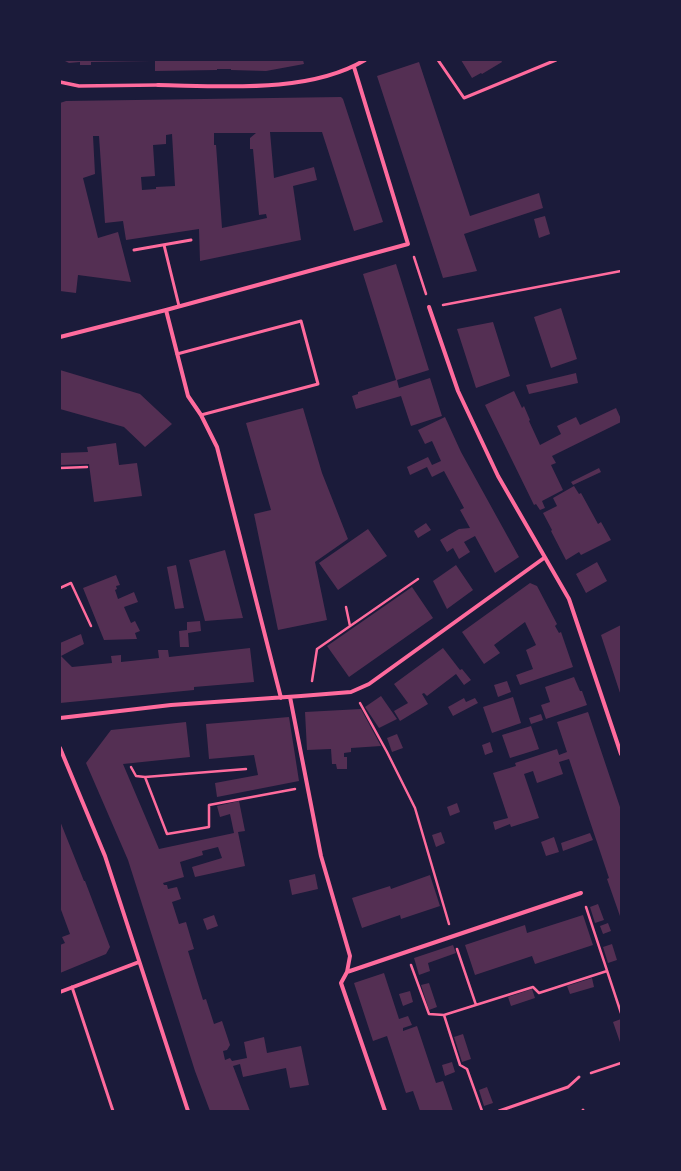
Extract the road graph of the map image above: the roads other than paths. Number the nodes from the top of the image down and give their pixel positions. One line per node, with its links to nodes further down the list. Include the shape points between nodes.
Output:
1 (365, 60): 4 (street)
2 (438, 60): 3 (lane, via 464,98)
3 (556, 60)
4 (354, 67): 6 (street, via 306,80 264,87); 10 (street, via 408,244)
5 (60, 82): 6 (street, via 79,86)
6 (158, 85)
7 (191, 240): 8 (lane)
8 (164, 245): 9 (lane); 10 (lane)
9 (134, 250)
10 (179, 306): 12 (street)
11 (429, 307): 16 (street, via 458,391 498,476)
12 (166, 310): 13 (street); 14 (street)
13 (60, 337)
14 (177, 354): 15 (street, via 188,396); 15 (lane, via 301,321 318,384)
15 (201, 415): 18 (street, via 217,447)
16 (544, 558): 17 (street, via 369,684 351,692); 21 (street, via 569,599)
17 (290, 697): 18 (street); 24 (street, via 321,856 350,956)
18 (281, 698): 19 (street, via 171,705)
19 (60, 718)
20 (60, 748): 23 (street, via 105,856)
21 (621, 754)
22 (581, 893): 24 (street)
23 (139, 962): 25 (street); 29 (street)
24 (347, 972): 30 (street, via 341,983)
25 (72, 987): 26 (street); 28 (lane)
26 (60, 992)
27 (579, 1077): 31 (lane, via 568,1087)
28 (113, 1111)
29 (188, 1111)
30 (385, 1111)
31 (499, 1111)

